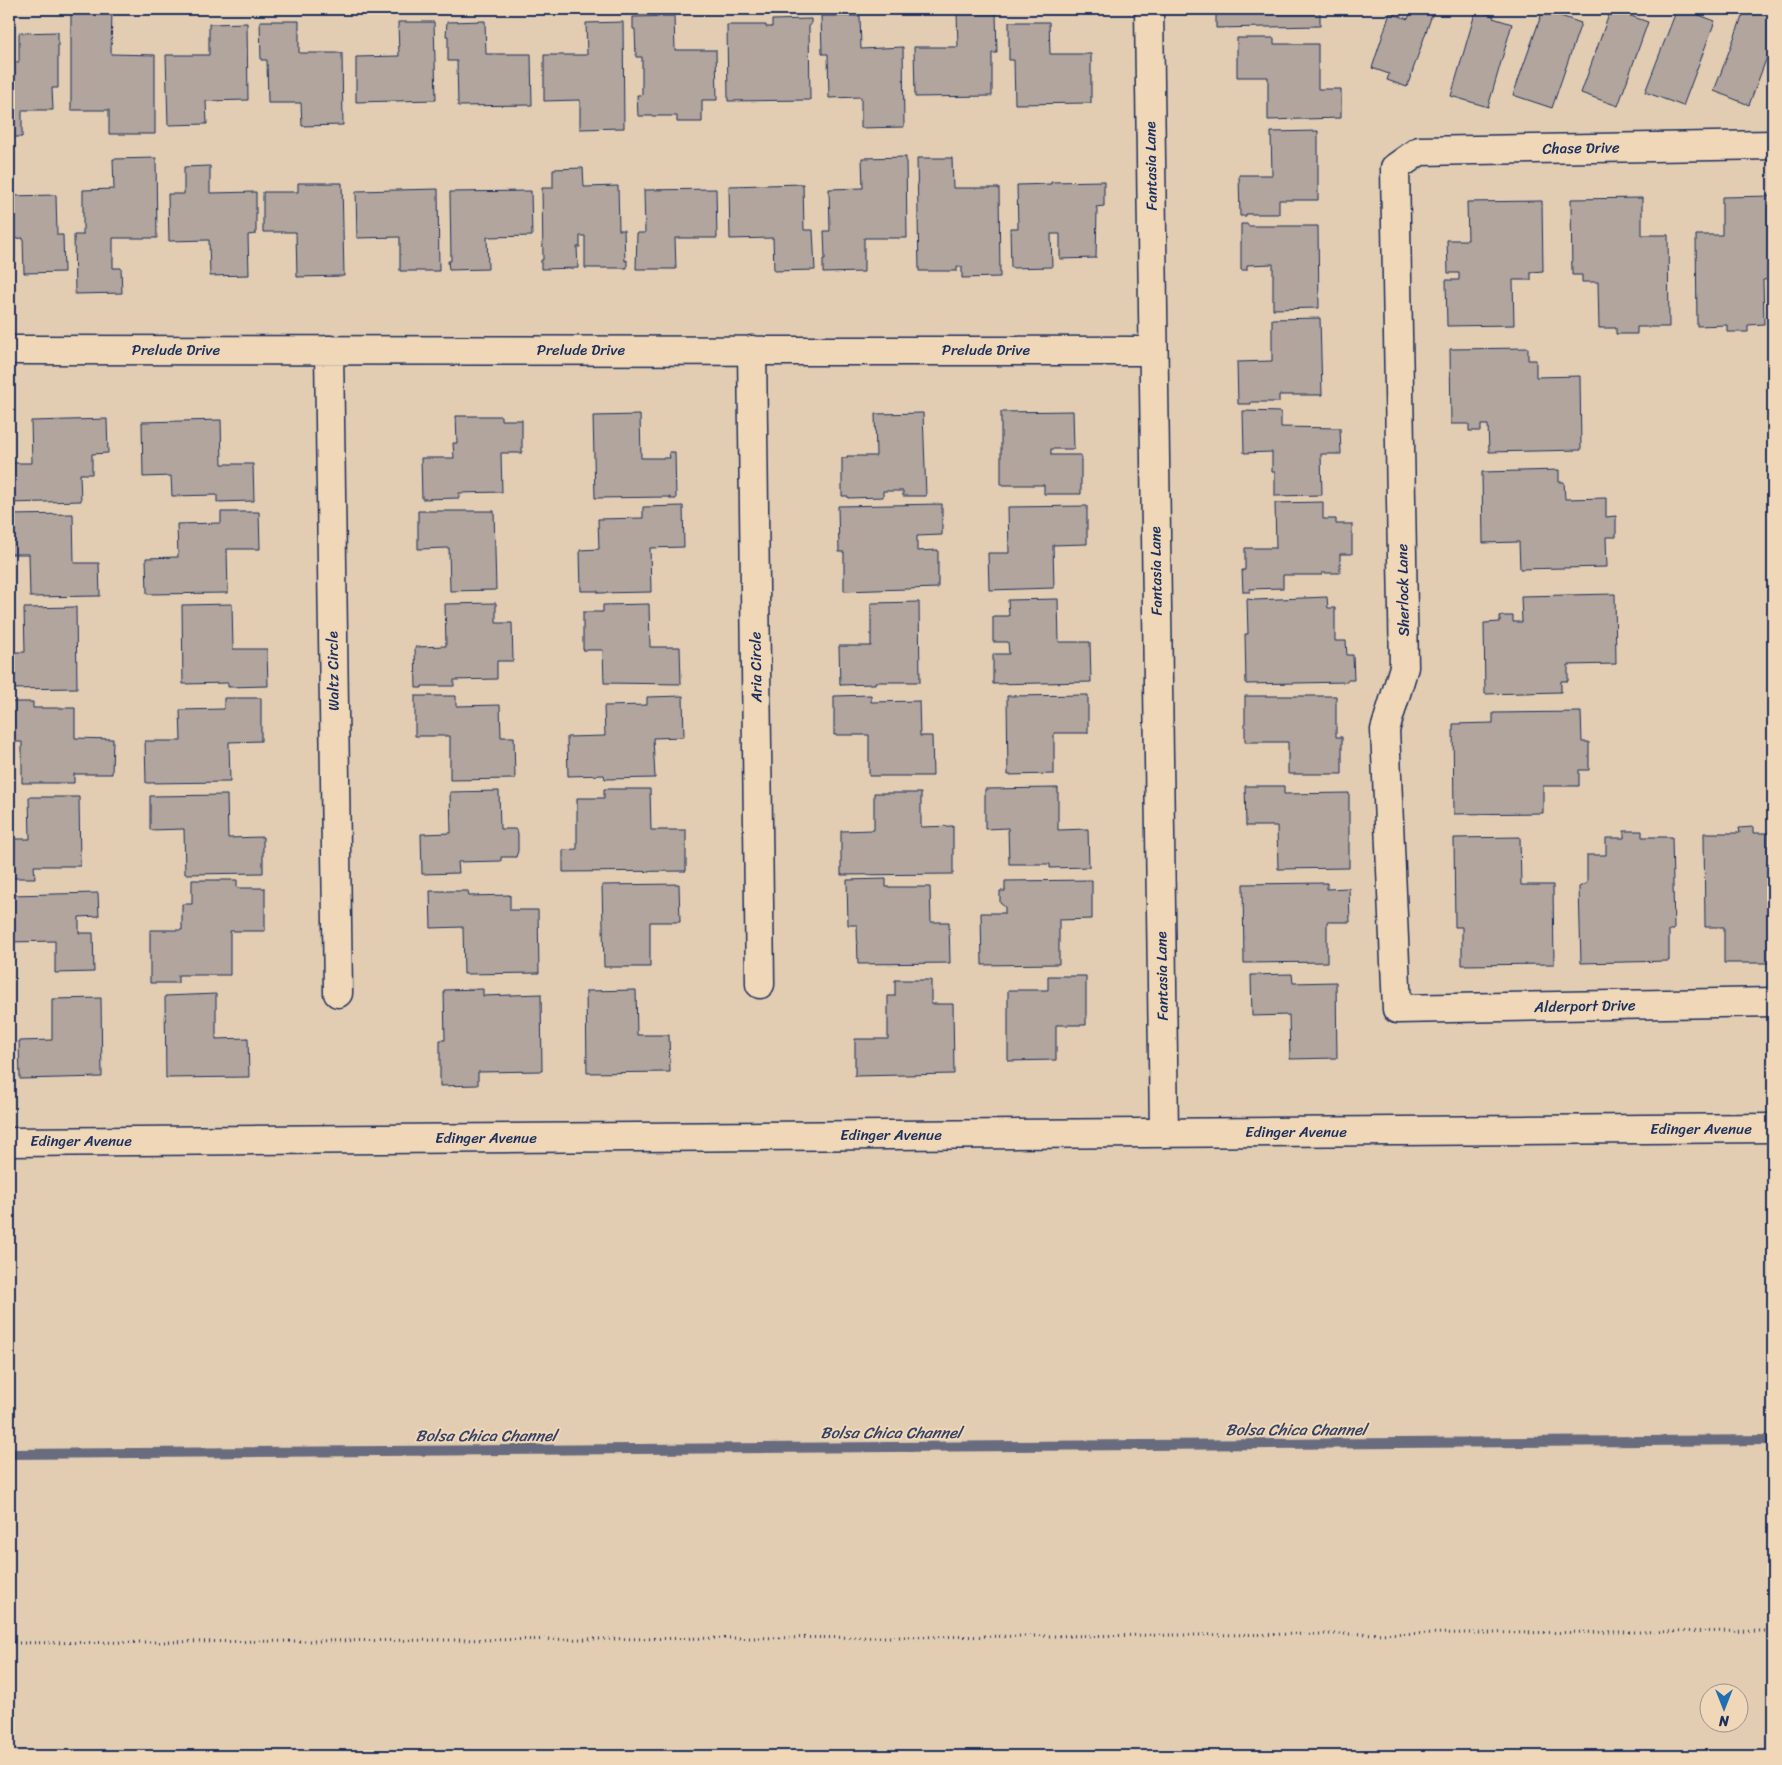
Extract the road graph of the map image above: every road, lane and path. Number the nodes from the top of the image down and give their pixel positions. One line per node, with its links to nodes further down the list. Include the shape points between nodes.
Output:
1 (1149, 9): 7 (street, Fantasia Lane)
2 (1773, 145): 3 (street, Chase Drive, via 1419,151)
3 (1395, 168): 11 (street, Sherlock Lane, via 1404,667 1385,730)
4 (9, 350): 5 (street, Prelude Drive)
5 (329, 350): 6 (street, Prelude Drive); 9 (street, Waltz Circle)
6 (752, 350): 7 (street, Prelude Drive); 8 (street, Aria Circle)
7 (1153, 351): 13 (street, Fantasia Lane)
8 (760, 984)
9 (338, 993)
10 (1773, 1002): 11 (street, Alderport Drive)
11 (1397, 1009)
12 (1773, 1128): 13 (street, Edinger Avenue)
13 (1164, 1133): 14 (street, Edinger Avenue)
14 (9, 1142)
15 (1773, 1631): 16 (path)
16 (9, 1643)

